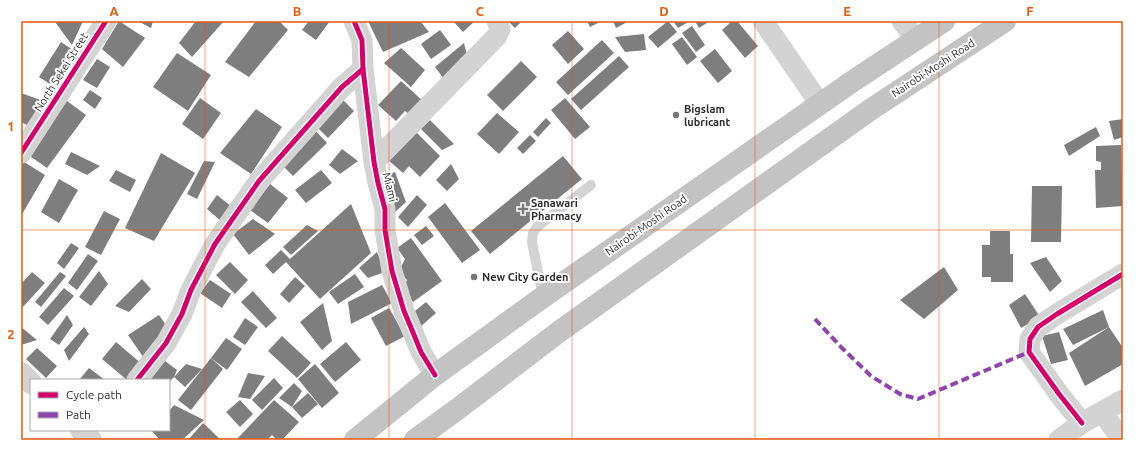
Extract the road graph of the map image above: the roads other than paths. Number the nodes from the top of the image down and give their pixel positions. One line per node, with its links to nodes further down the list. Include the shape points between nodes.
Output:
1 (106, 21): 11 (street, North Sekei Street)
2 (354, 21): 9 (street, Miami, via 362,40)
3 (497, 21): 12 (street, via 500,30 497,36)
4 (763, 21): 10 (street)
5 (902, 21): 8 (street)
6 (944, 21): 8 (highway, Nairobi-Moshi Road)
7 (1005, 21): 27 (highway, Nairobi-Moshi Road, via 870,110 560,331)
8 (916, 40): 10 (highway, Nairobi-Moshi Road)
9 (363, 69): 12 (street, Miami); 18 (street, via 342,87 259,180 215,244 166,343)
10 (820, 104): 15 (highway, Nairobi-Moshi Road)
11 (21, 153)
12 (374, 162): 17 (street, Miami, via 385,209 385,230 392,271 404,311 421,352)
13 (591, 185): 15 (lane, via 537,227 533,233 532,242)
14 (1123, 274): 22 (street, via 1038,327 1030,339 1029,352)
15 (543, 297): 17 (highway, Nairobi-Moshi Road)
16 (21, 374): 19 (street)
17 (435, 375): 26 (highway, Nairobi-Moshi Road)
18 (138, 379)
19 (30, 382)
20 (1123, 400): 21 (street)
21 (1102, 412): 22 (street); 29 (street)
22 (1082, 423): 28 (street)
23 (82, 431): 25 (street)
24 (99, 431): 25 (street)
25 (92, 440)
26 (355, 440)
27 (415, 440)
28 (1059, 440)
29 (1122, 440)

